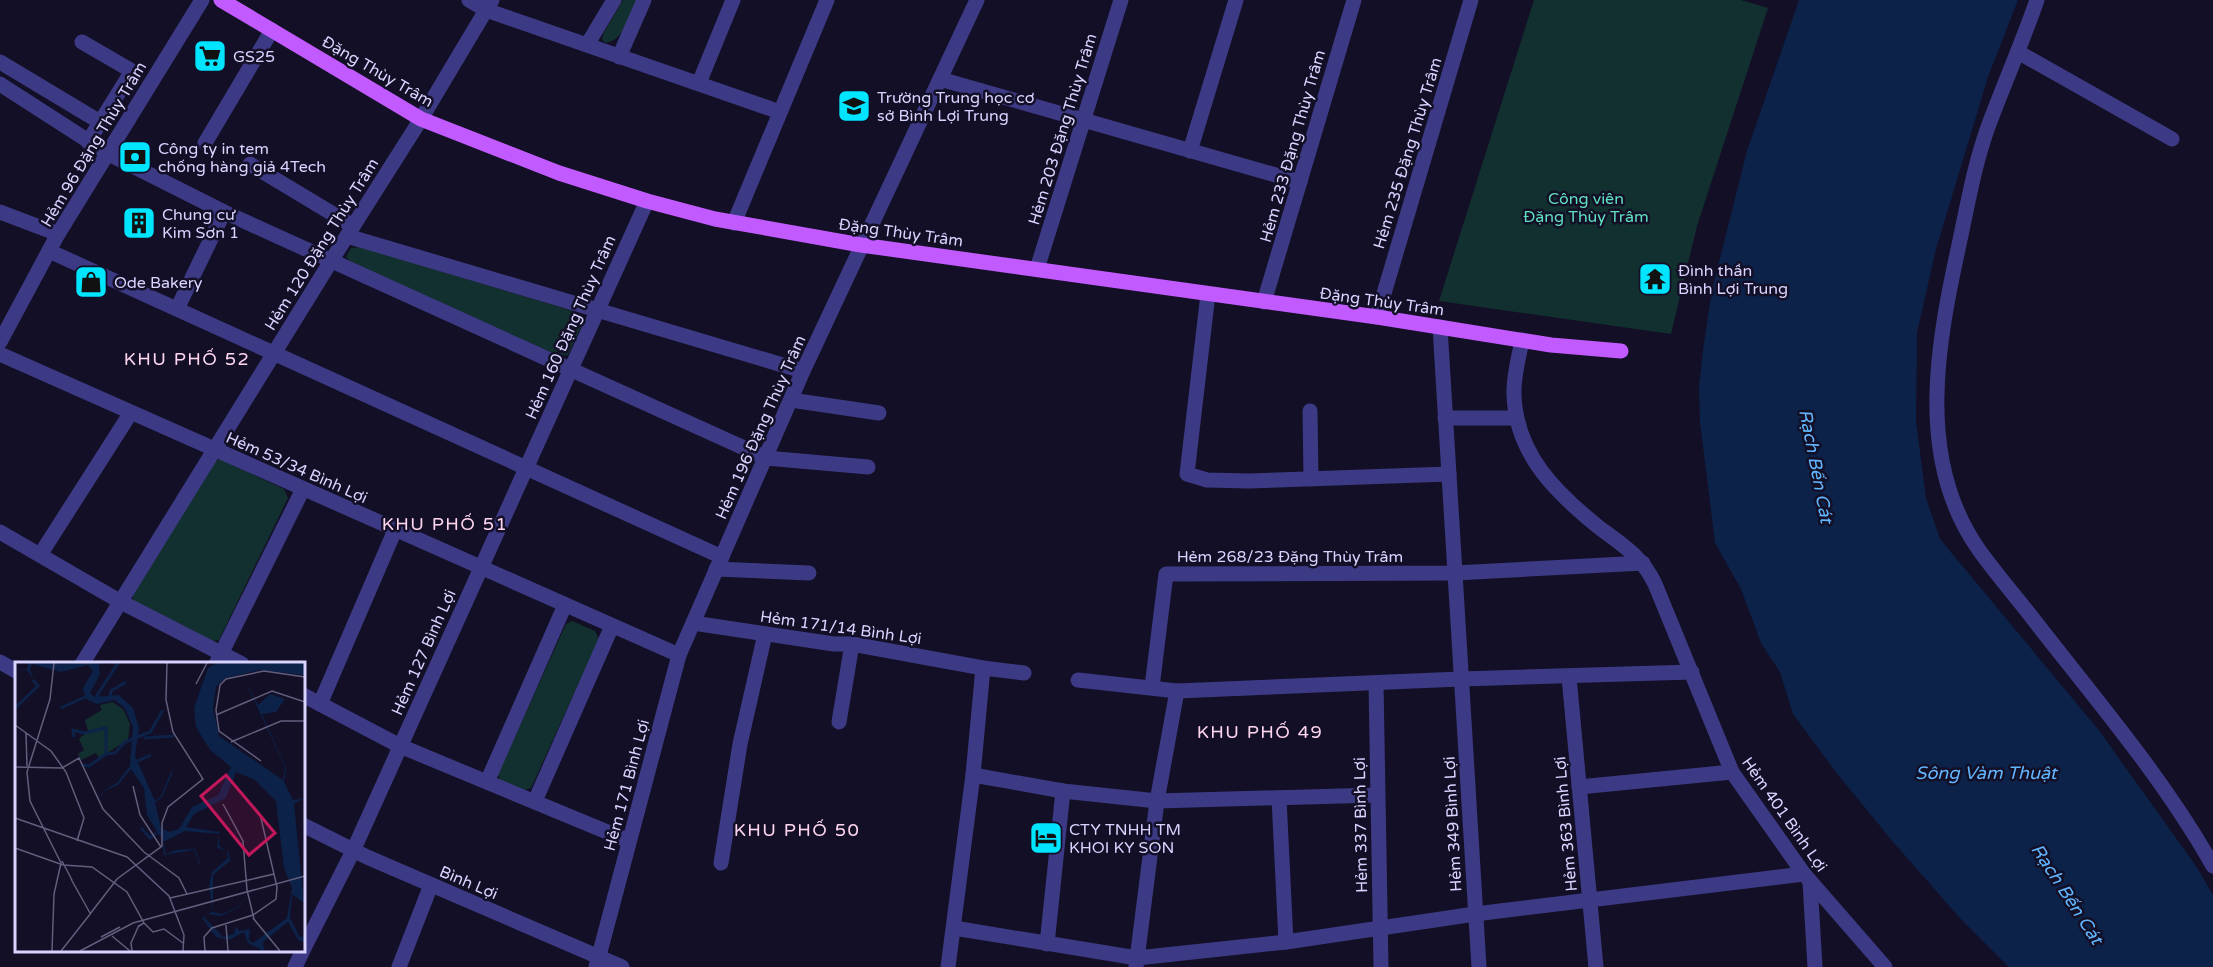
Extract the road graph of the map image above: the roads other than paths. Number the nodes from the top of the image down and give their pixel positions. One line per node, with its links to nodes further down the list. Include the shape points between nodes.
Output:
1 (202, 0): 32 (street, Hẻm 96 Đặng Thùy Trâm)
2 (221, 0): 15 (main road, Đặng Thùy Trâm)
3 (469, 0): 14 (street)
4 (614, 0): 17 (street)
5 (644, 0): 19 (street)
6 (733, 0): 22 (street)
7 (827, 0): 24 (street)
8 (977, 0): 21 (street, Hẻm 196 Đặng Thùy Trâm)
9 (1121, 0): 26 (street, Hẻm 203 Đặng Thùy Trâm)
10 (1236, 0): 31 (street)
11 (1354, 0): 34 (street, Hẻm 233 Đặng Thùy Trâm)
12 (1471, 0): 49 (street, Hẻm 235 Đặng Thùy Trâm)
13 (2037, 0): 18 (street)
14 (489, 5): 17 (street); 25 (street, Hẻm 120 Đặng Thùy Trâm)
15 (272, 30): 25 (main road, Đặng Thùy Trâm); 30 (street)
16 (82, 42): 27 (street, via 132,71)
17 (587, 45): 19 (street)
18 (2018, 52): 28 (street); 116 (street, via 1987,128 1975,171 1940,345 1936,393 1947,485 1978,549 2156,777)
19 (620, 57): 22 (street)
20 (0, 62): 27 (street)
21 (940, 79): 26 (street); 41 (street, Hẻm 196 Đặng Thùy Trâm)
22 (699, 83): 24 (street)
23 (0, 84): 29 (street)
24 (780, 112): 38 (street)
25 (421, 119): 35 (main road, Đặng Thùy Trâm); 39 (street, Hẻm 120 Đặng Thùy Trâm)
26 (1084, 121): 31 (street); 44 (street, Hẻm 203 Đặng Thùy Trâm)
27 (100, 122): 29 (street)
28 (2172, 139)
29 (88, 142): 32 (street)
30 (205, 143)
31 (1190, 151): 34 (street)
32 (107, 153): 37 (street); 40 (street, Hẻm 96 Đặng Thùy Trâm)
33 (250, 164): 39 (street)
34 (1300, 182): 46 (street, Hẻm 233 Đặng Thùy Trâm)
35 (647, 201): 38 (main road, Đặng Thùy Trâm); 48 (street, Hẻm 160 Đặng Thùy Trâm)
36 (0, 212): 40 (street)
37 (224, 212): 43 (street); 47 (street)
38 (734, 223): 41 (main road, Đặng Thùy Trâm)
39 (350, 231): 43 (street, Hẻm 120 Đặng Thùy Trâm); 48 (street)
40 (58, 234): 42 (street, Hẻm 96 Đặng Thùy Trâm)
41 (861, 245): 44 (main road, Đặng Thùy Trâm); 57 (street, Hẻm 196 Đặng Thùy Trâm)
42 (49, 251): 47 (street, Hẻm 96 Đặng Thùy Trâm); 52 (street)
43 (331, 261): 54 (street, Hẻm 120 Đặng Thùy Trâm); 56 (street)
44 (1036, 269): 45 (main road, Đặng Thùy Trâm)
45 (1208, 294): 46 (main road, Đặng Thùy Trâm); 69 (street, via 1187,474 1207,480)
46 (1264, 302): 49 (main road, Đặng Thùy Trâm)
47 (177, 309): 54 (street, Hẻm 96 Đặng Thùy Trâm)
48 (597, 310): 56 (street, Hẻm 160 Đặng Thùy Trâm); 57 (street)
49 (1377, 317): 50 (main road, Đặng Thùy Trâm)
50 (1440, 327): 51 (main road, Đặng Thùy Trâm); 62 (street, Hẻm 349 Bình Lợi)
51 (1522, 340): 53 (main road, Đặng Thùy Trâm); 63 (street, Hẻm 401 Bình Lợi, via 1515,374)
52 (0, 342)
53 (1621, 351)
54 (273, 353): 64 (street, Hẻm 120 Đặng Thùy Trâm); 67 (street, Hẻm 96 Đặng Thùy Trâm)
55 (0, 354): 61 (street, Hẻm 53/34 Bình Lợi)
56 (571, 370): 65 (street); 67 (street, Hẻm 160 Đặng Thùy Trâm)
57 (803, 371): 58 (street, Hẻm 196 Đặng Thùy Trâm)
58 (791, 400): 60 (street); 65 (street, Hẻm 196 Đặng Thùy Trâm)
59 (1310, 411): 69 (street)
60 (879, 413)
61 (130, 414): 64 (street, Hẻm 53/34 Bình Lợi); 73 (street)
62 (1445, 418): 63 (street); 68 (street, Hẻm 349 Bình Lợi)
63 (1516, 418): 75 (street, Hẻm 401 Bình Lợi, via 1524,443 1550,485)
64 (214, 450): 70 (street, Hẻm 53/34 Bình Lợi); 79 (street, Hẻm 120 Đặng Thùy Trâm)
65 (766, 458): 66 (street); 74 (street, Hẻm 196 Đặng Thùy Trâm)
66 (868, 467)
67 (526, 468): 74 (street, Hẻm 96 Đặng Thùy Trâm); 76 (street, Hẻm 127 Bình Lợi)
68 (1449, 474): 69 (street); 78 (street, Hẻm 349 Bình Lợi)
69 (1311, 479)
70 (303, 489): 71 (street, Hẻm 53/34 Bình Lợi); 86 (street)
71 (395, 530): 76 (street, Hẻm 53/34 Bình Lợi); 100 (street)
72 (0, 532): 73 (street)
73 (40, 555): 79 (street)
74 (719, 563): 77 (street); 81 (street, Hẻm 196 Đặng Thùy Trâm)
75 (1643, 563): 78 (street); 91 (street, Hẻm 401 Bình Lợi)
76 (481, 568): 80 (street, Hẻm 53/34 Bình Lợi); 102 (street, Hẻm 127 Bình Lợi)
77 (809, 573)
78 (1455, 573): 94 (street, Hẻm 349 Bình Lợi); 97 (street, Hẻm 268/23 Đặng Thùy Trâm, via 1166,574)
79 (121, 602): 86 (street); 88 (street, Hẻm 120 Đặng Thùy Trâm)
80 (565, 605): 82 (street, Hẻm 53/34 Bình Lợi); 105 (street)
81 (693, 623): 83 (street, Hẻm 171/14 Bình Lợi); 85 (street, Hẻm 171 Bình Lợi)
82 (612, 626): 85 (street, Hẻm 53/34 Bình Lợi); 110 (street)
83 (765, 634): 84 (street, Hẻm 171/14 Bình Lợi); 115 (street, via 740,744)
84 (852, 644): 89 (street, Hẻm 171/14 Bình Lợi); 101 (street)
85 (679, 655): 113 (street, Hẻm 171 Bình Lợi)
86 (218, 659)
87 (0, 662): 90 (street)
88 (83, 662)
89 (983, 668): 92 (street, Hẻm 171/14 Bình Lợi); 104 (street)
90 (15, 670)
91 (1692, 672): 93 (street); 103 (street, Hẻm 401 Bình Lợi)
92 (1024, 673)
93 (1569, 677): 94 (street); 106 (street, Hẻm 363 Bình Lợi)
94 (1461, 679): 96 (street); 120 (street, Hẻm 349 Bình Lợi)
95 (1078, 680): 97 (street)
96 (1376, 683): 98 (street); 108 (street, Hẻm 337 Bình Lợi)
97 (1152, 687): 98 (street)
98 (1176, 691): 111 (street)
99 (304, 696): 100 (street)
100 (320, 704): 102 (street)
101 (839, 722)
102 (400, 746): 105 (street); 114 (street, Hẻm 127 Bình Lợi)
103 (1732, 772): 106 (street); 117 (street, Hẻm 401 Bình Lợi)
104 (973, 775): 107 (street); 121 (street)
105 (487, 782): 110 (street)
106 (1580, 787): 119 (street, Hẻm 363 Bình Lợi)
107 (1063, 791): 111 (street); 124 (street)
108 (1377, 795): 109 (street); 122 (street, Hẻm 337 Bình Lợi)
109 (1280, 798): 111 (street); 123 (street)
110 (535, 801): 113 (street)
111 (1157, 801): 128 (street)
112 (304, 826): 114 (street, Bình Lợi)
113 (629, 841): 127 (street, Hẻm 171 Bình Lợi)
114 (353, 850): 118 (street, Bình Lợi); 125 (street, Hẻm 127 Bình Lợi)
115 (721, 862)
116 (2213, 866)
117 (1807, 878): 119 (street); 136 (street); 137 (street, Hẻm 401 Bình Lợi)
118 (431, 885): 127 (street, Bình Lợi); 130 (street)
119 (1590, 899): 120 (street); 135 (street, Hẻm 363 Bình Lợi)
120 (1476, 914): 122 (street); 134 (street, Hẻm 349 Bình Lợi)
121 (954, 928): 124 (street); 132 (street)
122 (1380, 928): 123 (street); 133 (street, Hẻm 337 Bình Lợi)
123 (1286, 942): 128 (street)
124 (1047, 944): 128 (street)
125 (304, 948)
126 (302, 952): 129 (street, Hẻm 127 Bình Lợi)
127 (597, 962): 131 (street, Bình Lợi)
128 (1136, 962)
129 (295, 967)
130 (399, 967)
131 (622, 967)
132 (948, 967)
133 (1381, 967)
134 (1479, 967)
135 (1596, 967)
136 (1815, 967)
137 (1885, 967)

